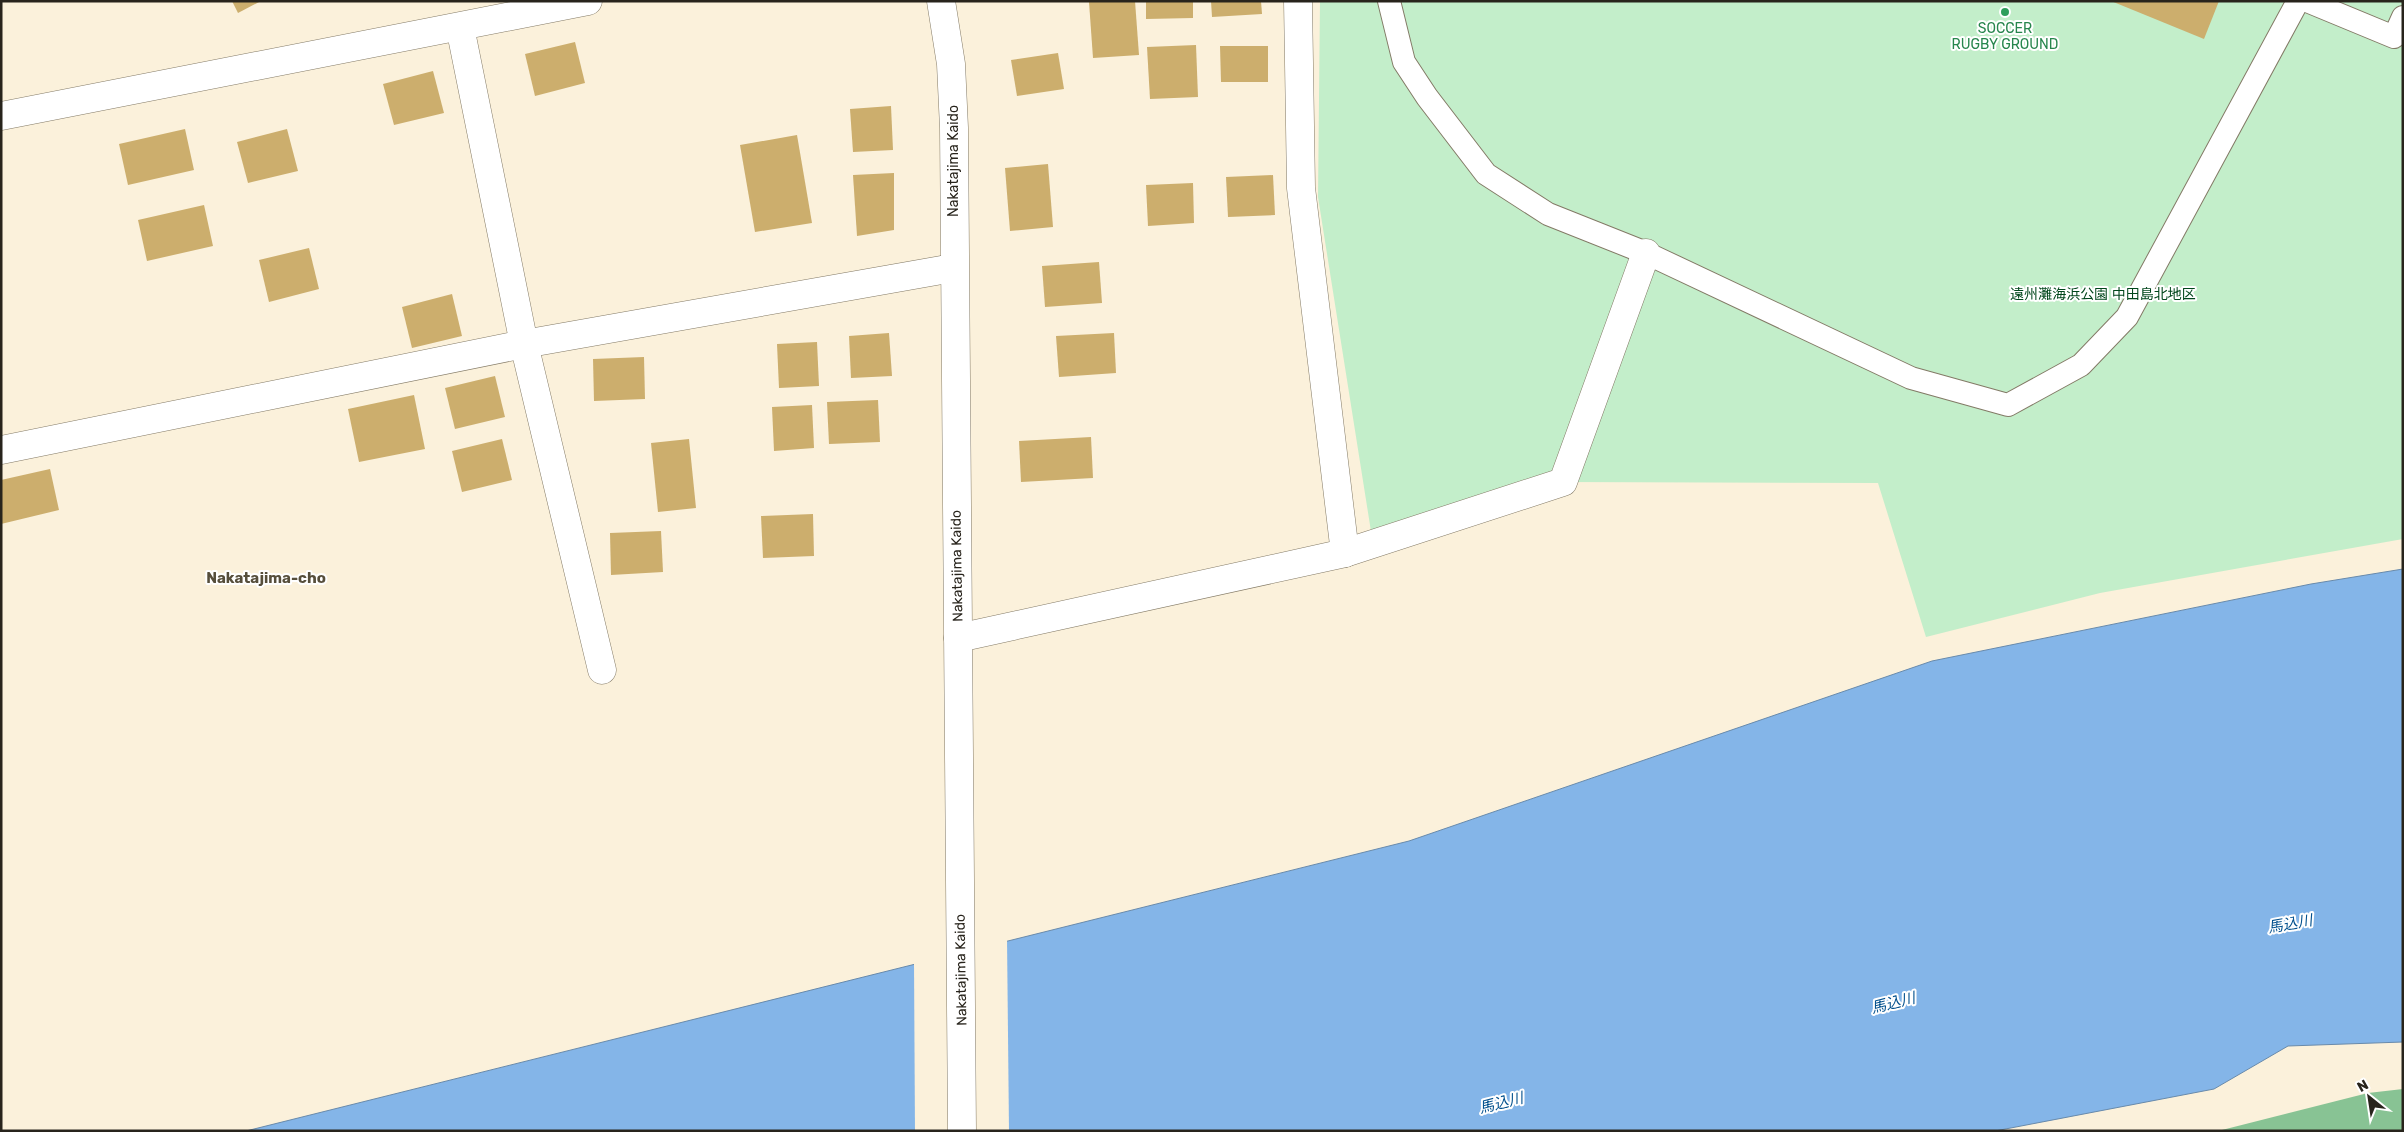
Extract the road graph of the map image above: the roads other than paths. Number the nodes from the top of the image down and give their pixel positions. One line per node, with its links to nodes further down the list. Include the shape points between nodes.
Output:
1 (588, 1): 8 (street)
2 (940, 1): 11 (street, Nakatajima Kaido, via 951,64)
3 (1298, 1): 14 (street, via 1301,188)
4 (1389, 1): 10 (lane, via 1404,62 1486,174 1548,214)
5 (2298, 1): 10 (lane, via 2127,317 2081,365 2008,405 1911,378)
6 (2306, 1): 7 (lane, via 2394,37)
7 (2403, 17)
8 (460, 28): 9 (street); 12 (street)
9 (1, 116)
10 (1646, 253): 14 (street, via 1563,482)
11 (954, 268): 12 (street); 15 (street, Nakatajima Kaido)
12 (524, 344): 13 (street); 16 (street)
13 (1, 450)
14 (1346, 553): 15 (street)
15 (958, 638): 17 (street, Nakatajima Kaido)
16 (602, 670)
17 (962, 1131)

